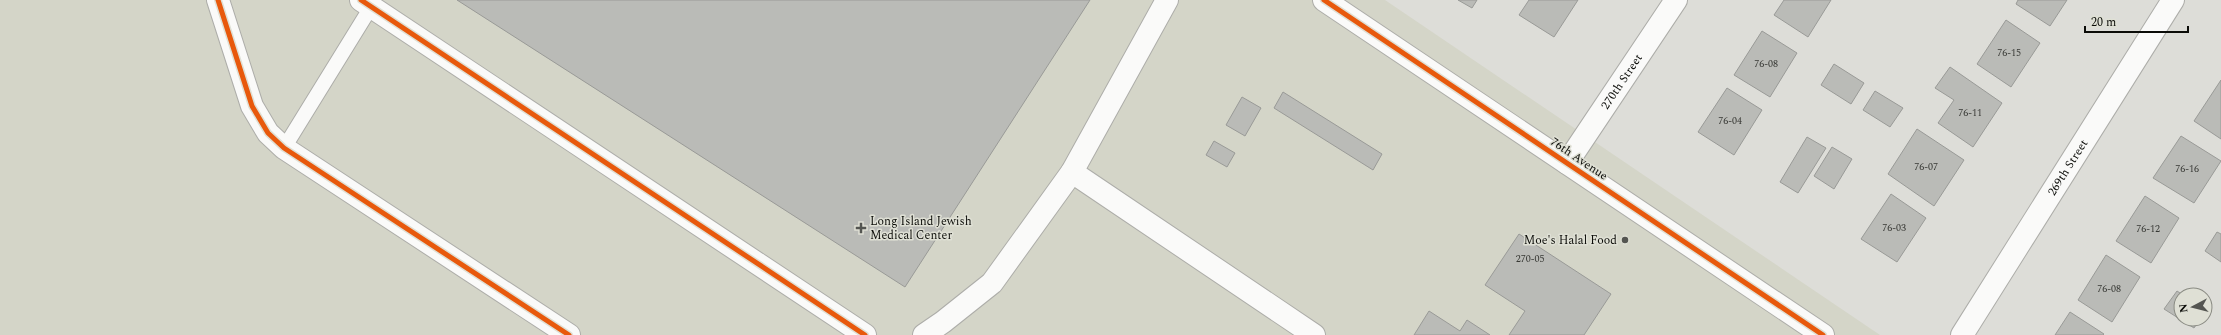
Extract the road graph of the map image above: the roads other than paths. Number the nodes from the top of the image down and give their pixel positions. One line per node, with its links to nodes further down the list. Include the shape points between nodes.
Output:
1 (218, 0): 7 (street, via 252,106 268,133)
2 (1167, 0): 9 (street)
3 (1324, 0): 8 (street, 76th Avenue)
4 (1676, 0): 8 (street, 270th Street)
5 (2173, 0): 15 (street, 269th Street)
6 (366, 3): 7 (lane); 11 (street)
7 (284, 148): 10 (street)
8 (1568, 163): 14 (street, 76th Avenue)
9 (1072, 172): 12 (street, via 992,284); 13 (street)
10 (569, 335)
11 (865, 335)
12 (924, 335)
13 (1314, 335)
14 (1823, 335)
15 (1962, 335)

